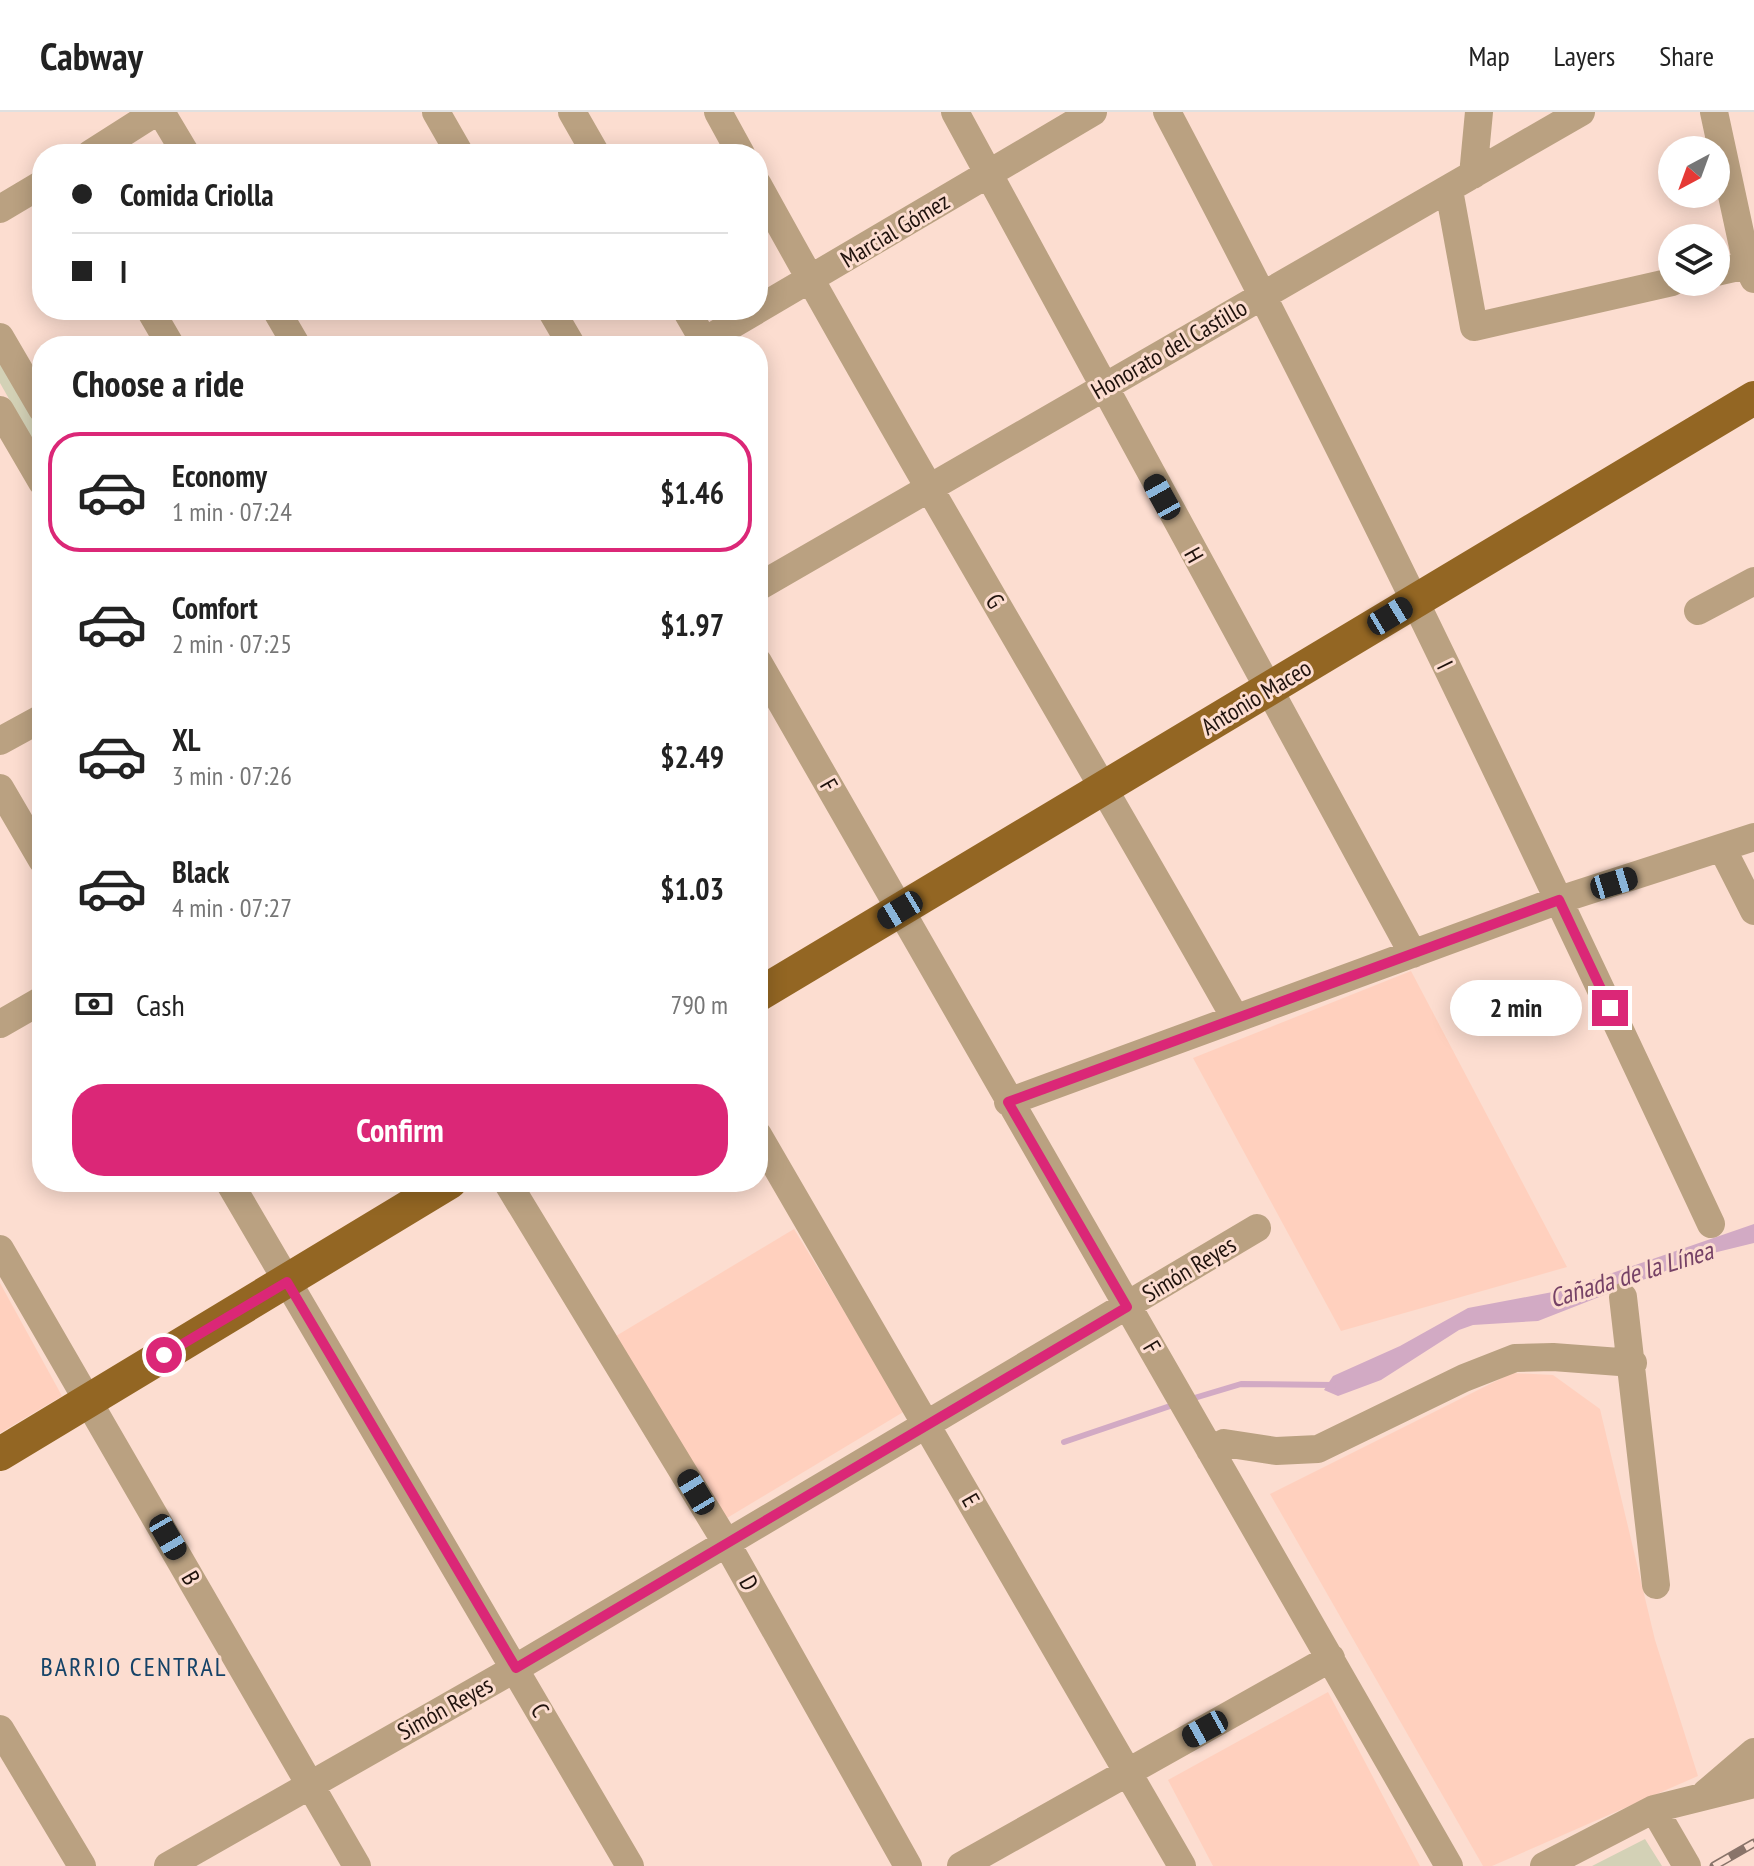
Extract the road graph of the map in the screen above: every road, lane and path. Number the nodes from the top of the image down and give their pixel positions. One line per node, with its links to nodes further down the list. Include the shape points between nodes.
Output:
1 (159, 112): 11 (street); 12 (street)
2 (436, 112): 13 (street)
3 (572, 112): 14 (street)
4 (718, 112): 15 (street)
5 (955, 112): 16 (street, H)
6 (1093, 112): 16 (street, Marcial Gómez)
7 (1167, 112): 24 (street, I)
8 (1479, 112): 17 (street)
9 (1581, 112): 17 (street, Honorato del Castillo)
10 (1714, 112): 21 (street)
11 (106, 144)
12 (180, 144)
13 (454, 144)
14 (590, 144)
15 (736, 144)
16 (989, 173): 22 (street, Marcial Gómez); 29 (street, H)
17 (1461, 182): 23 (street, via 1474,327); 24 (street, Honorato del Castillo)
18 (32, 190): 20 (street)
19 (768, 203): 22 (street, G)
20 (0, 209)
21 (1750, 272)
22 (811, 280): 25 (street, Marcial Gómez); 34 (street, G)
23 (1658, 285)
24 (1264, 295): 29 (street, Honorato del Castillo); 37 (street, I)
25 (768, 305)
26 (742, 320): 27 (street, Marcial Gómez)
27 (714, 336)
28 (0, 337): 30 (street)
29 (1102, 386): 34 (street, Honorato del Castillo); 40 (street, H)
30 (32, 392)
31 (1754, 398): 37 (main road, Antonio Maceo)
32 (0, 410): 33 (street)
33 (32, 465)
34 (928, 489): 35 (street, Honorato del Castillo); 43 (street, G)
35 (768, 581)
36 (1754, 581): 38 (street)
37 (1415, 602): 40 (main road, Antonio Maceo); 48 (street, I)
38 (1698, 611)
39 (768, 679): 49 (street, F)
40 (1268, 690): 43 (main road, Antonio Maceo); 51 (street, H)
41 (32, 723): 42 (street)
42 (0, 741)
43 (1105, 787): 49 (main road, Antonio Maceo); 54 (street, G)
44 (0, 788): 46 (street)
45 (1754, 837): 47 (street)
46 (32, 843)
47 (1723, 850): 48 (street); 50 (street)
48 (1559, 900): 51 (street); 61 (street, I)
49 (900, 910): 52 (main road, Antonio Maceo); 56 (street, F)
50 (1754, 911)
51 (1413, 954): 54 (street)
52 (768, 989)
53 (32, 1006): 55 (street)
54 (1234, 1016): 56 (street)
55 (0, 1024)
56 (1008, 1102): 66 (street, F)
57 (768, 1152): 69 (street, E)
58 (235, 1192): 64 (street, C)
59 (434, 1192): 64 (main road)
60 (513, 1192): 72 (street, D)
61 (1711, 1224)
62 (1257, 1228): 66 (street, Simón Reyes)
63 (0, 1249): 68 (street, B)
64 (287, 1282): 68 (main road); 75 (street, C)
65 (1623, 1297): 67 (street)
66 (1127, 1307): 69 (street, Simón Reyes); 70 (street, F)
67 (1633, 1363): 70 (street, via 1515,1358 1318,1449 1276,1451); 73 (street)
68 (89, 1399): 71 (main road); 79 (street, B)
69 (926, 1424): 72 (street, Simón Reyes); 78 (street, E)
70 (1206, 1442): 74 (street, F)
71 (0, 1454)
72 (727, 1544): 75 (street, Simón Reyes); 87 (street, D)
73 (1656, 1585)
74 (1331, 1658): 78 (street); 90 (street, F)
75 (516, 1668): 79 (street, Simón Reyes); 86 (street, C)
76 (0, 1729): 83 (street)
77 (1754, 1752): 81 (street)
78 (1129, 1772): 88 (street); 89 (street, E)
79 (310, 1784): 84 (street, Simón Reyes); 85 (street, B)
80 (1754, 1784): 81 (street)
81 (1700, 1799): 82 (street)
82 (1654, 1809): 91 (street); 92 (street)
83 (82, 1866)
84 (168, 1866)
85 (357, 1866)
86 (630, 1866)
87 (908, 1866)
88 (961, 1866)
89 (1182, 1866)
90 (1449, 1866)
91 (1544, 1866)
92 (1687, 1866)

